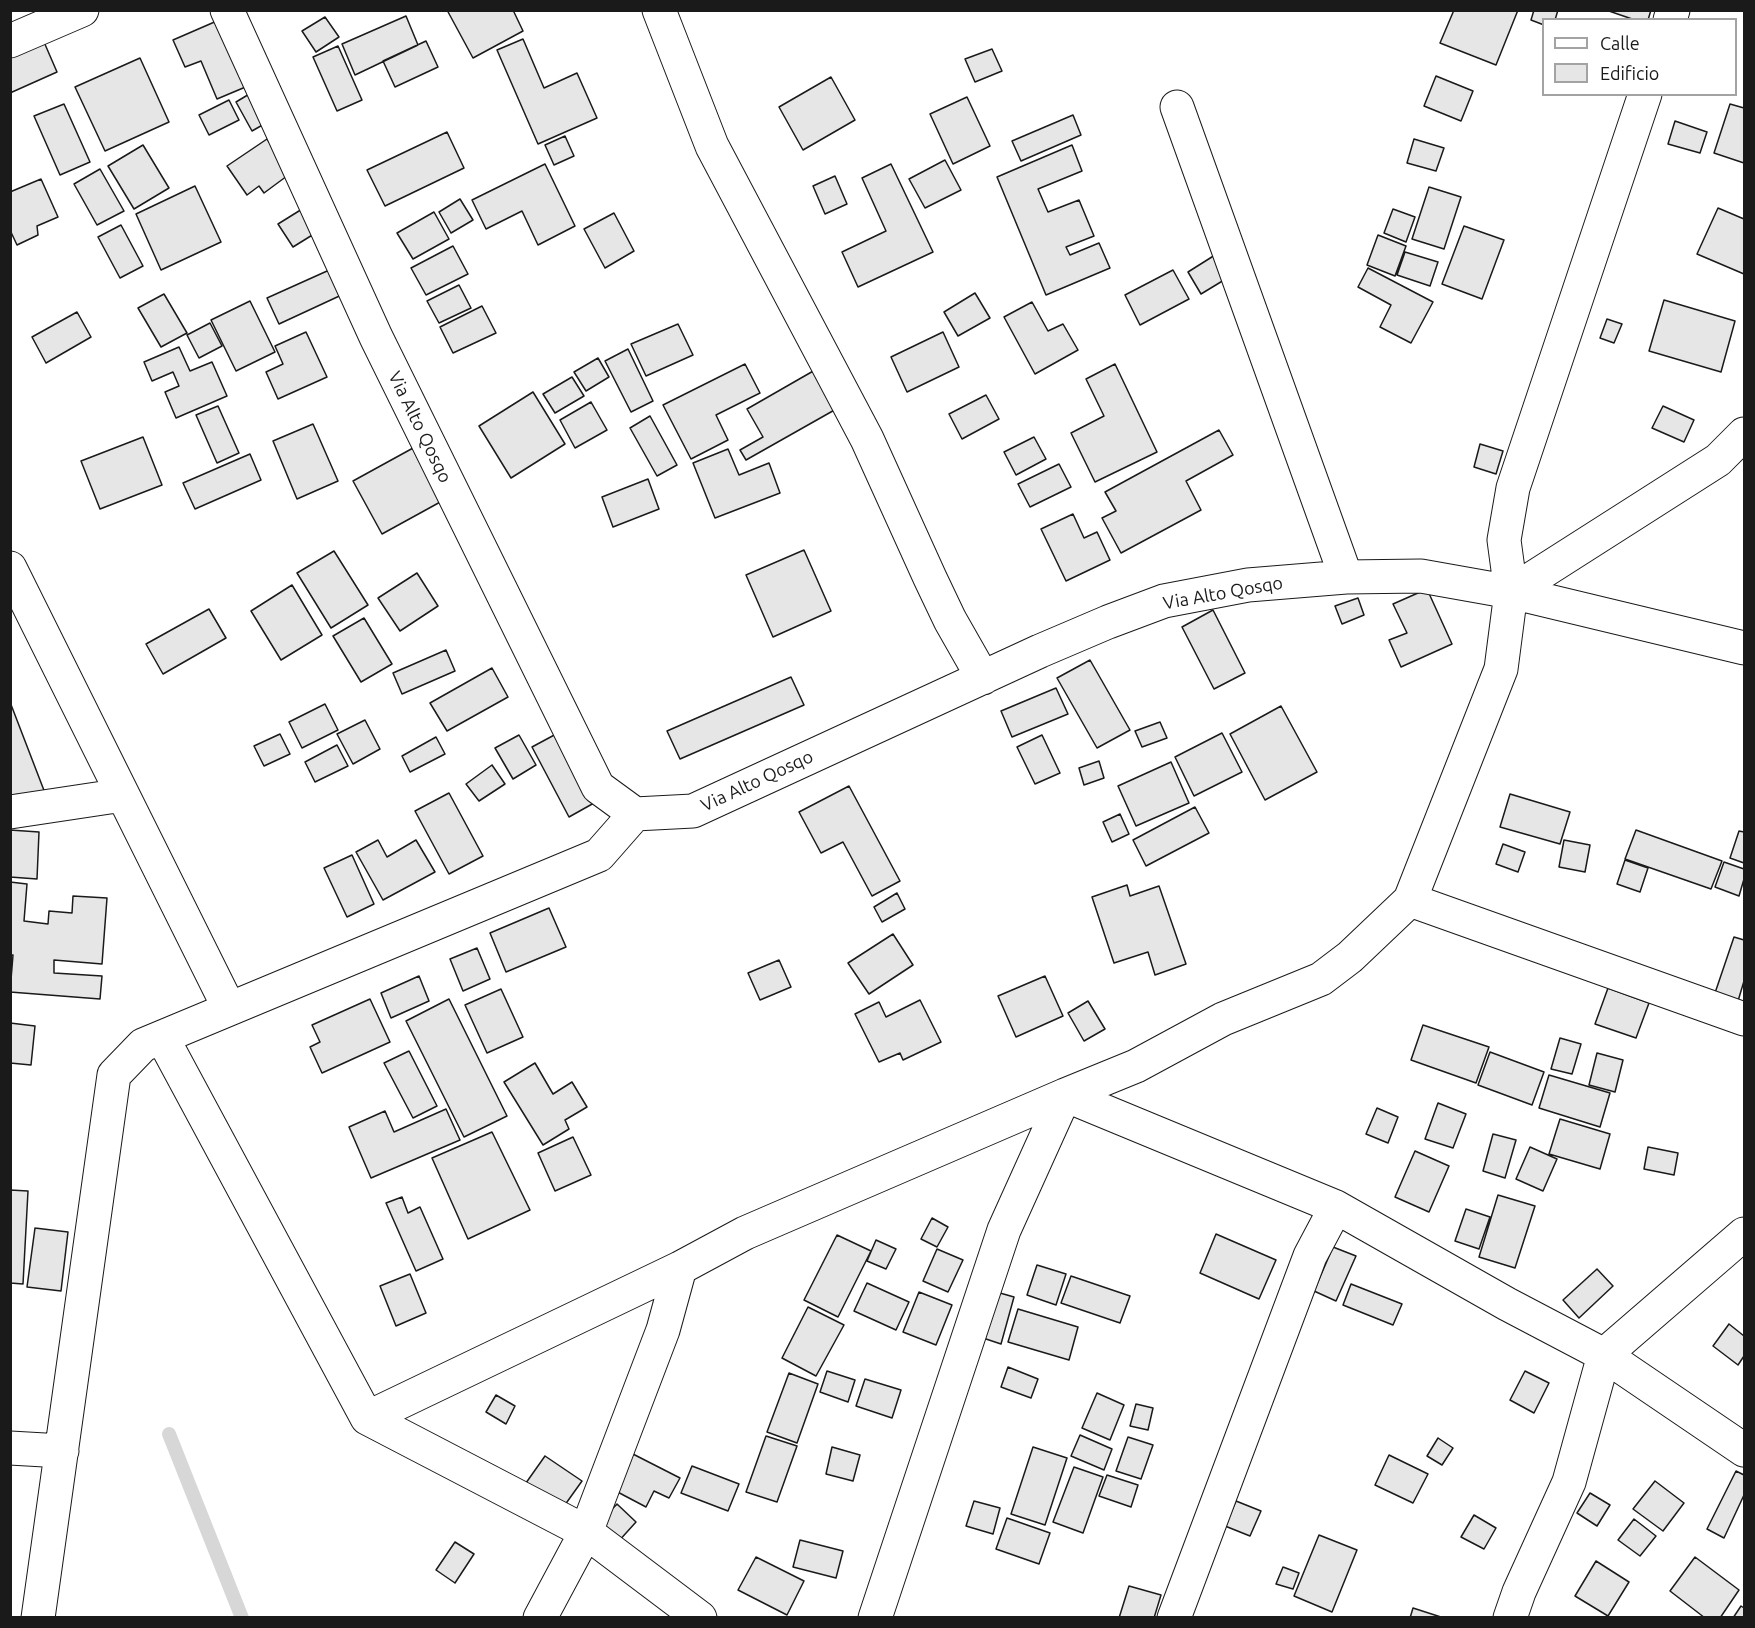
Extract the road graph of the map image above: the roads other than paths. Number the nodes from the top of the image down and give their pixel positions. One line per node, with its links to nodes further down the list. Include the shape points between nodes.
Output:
1 (82, 10): 4 (street)
2 (227, 10): 15 (street, Via Alto Qosqo, via 376,337 598,787)
3 (659, 10): 12 (street, via 712,146 867,439 930,579)
4 (10, 41)
5 (1644, 96): 10 (street, via 1513,488 1504,540)
6 (1176, 107): 9 (street)
7 (1744, 434): 10 (street, via 1718,460)
8 (10, 568): 13 (street)
9 (1346, 577): 10 (street, Via Alto Qosqo, via 1421,576); 12 (street, Via Alto Qosqo, via 1248,585 1164,601)
10 (1511, 592): 11 (street, Via Alto Qosqo); 16 (street, via 1501,669)
11 (1744, 648)
12 (983, 678): 15 (street, Via Alto Qosqo, via 693,811)
13 (123, 795): 14 (street); 17 (street)
14 (10, 812)
15 (635, 814): 17 (street, via 599,855)
16 (1410, 900): 18 (street); 20 (street, via 1321,979 1224,1019 1136,1066)
17 (229, 1008): 19 (street)
18 (1744, 1019)
19 (162, 1037): 25 (street); 28 (street, via 143,1045 114,1075)
20 (1065, 1095): 21 (street); 23 (street, via 745,1233); 33 (street, via 1004,1230)
21 (1335, 1207): 24 (street); 34 (street, via 1310,1256)
22 (1744, 1234): 24 (street)
23 (680, 1268): 25 (street); 29 (street, via 663,1330)
24 (1604, 1355): 27 (street); 35 (street, via 1569,1482)
25 (367, 1418): 29 (street)
26 (10, 1448): 28 (street)
27 (1744, 1450)
28 (62, 1451): 30 (street)
29 (586, 1532): 31 (street); 32 (street)
30 (38, 1617)
31 (540, 1617)
32 (700, 1617)
33 (875, 1617)
34 (1174, 1617)
35 (1510, 1617)

